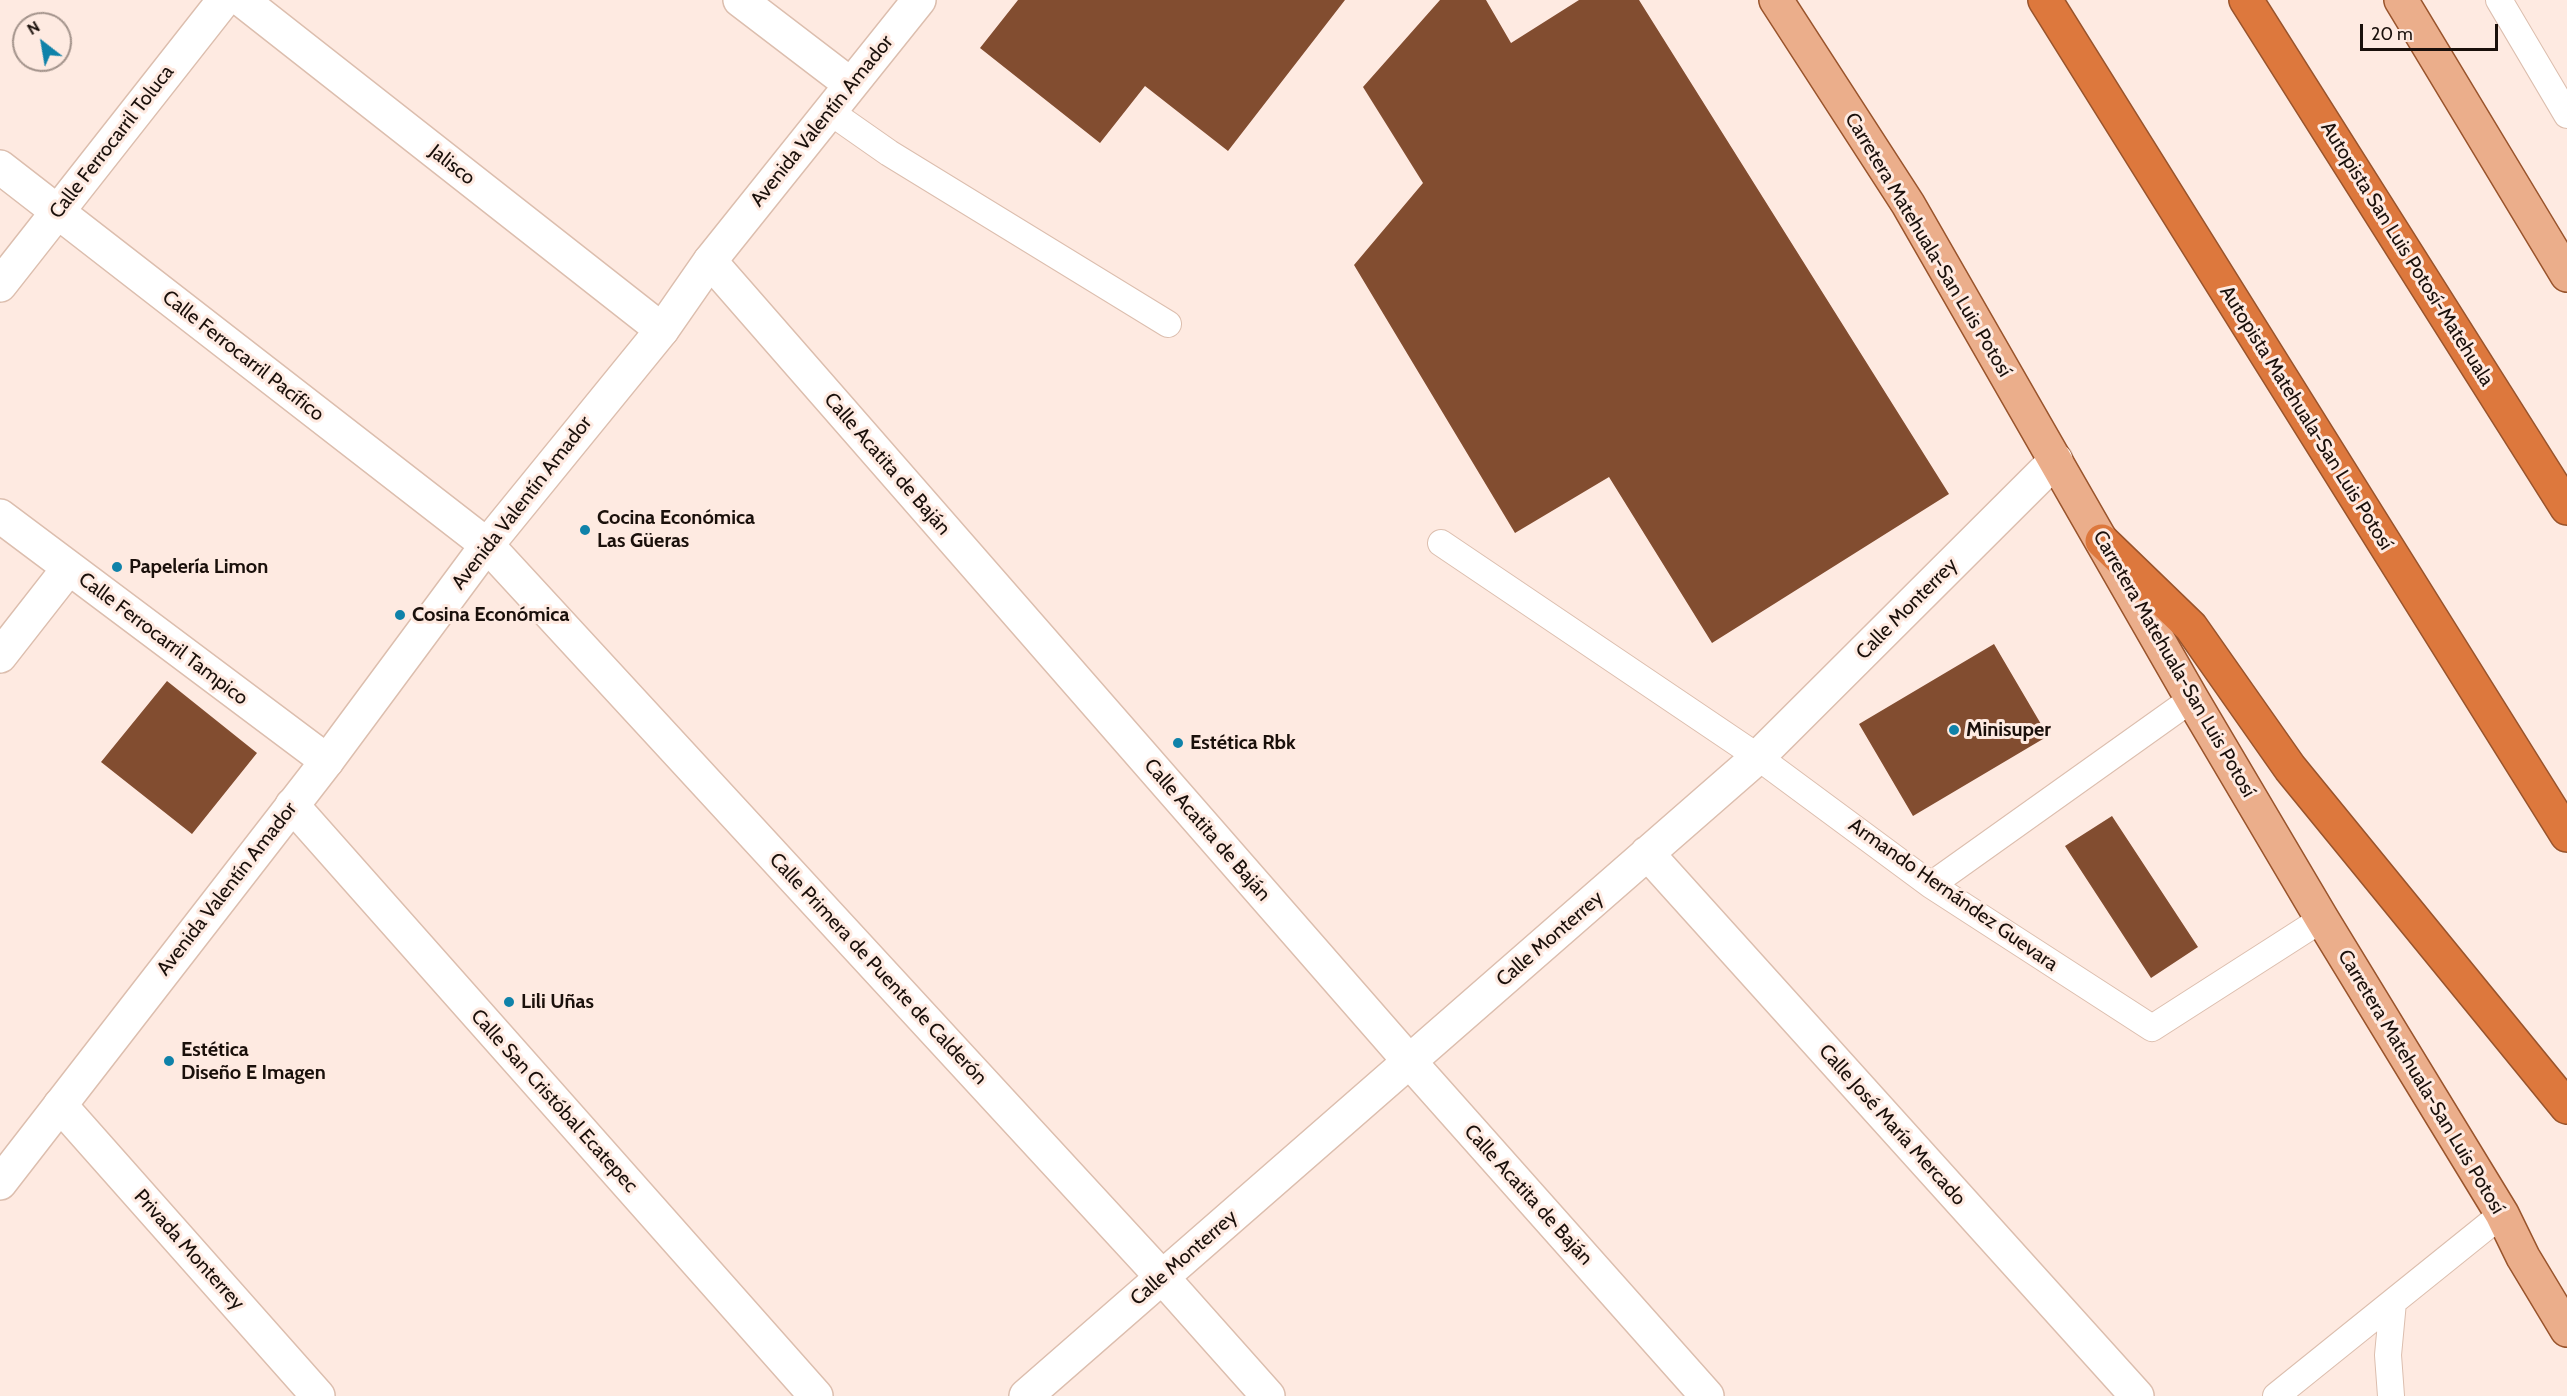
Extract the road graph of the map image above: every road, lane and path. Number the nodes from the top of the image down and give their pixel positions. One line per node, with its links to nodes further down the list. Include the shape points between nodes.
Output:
1 (224, 0): 14 (street, Calle Ferrocarril Toluca)
2 (242, 0): 19 (street, Jalisco)
3 (740, 0): 10 (street)
4 (919, 0): 10 (street, Avenida Valentín Amador)
5 (1776, 0): 20 (main road, Carretera Matehuala-San Luis Potosí, via 1908,204)
6 (2045, 0): 32 (highway, Autopista Matehuala-San Luis Potosí)
7 (2246, 0): 21 (highway, Autopista San Luis Potosí-Matehuala)
8 (2402, 0): 16 (main road)
9 (2499, 0): 12 (lane)
10 (850, 84): 11 (street, Avenida Valentín Amador)
11 (829, 111): 15 (street, Avenida Valentín Amador); 18 (lane, via 889,153)
12 (2567, 115)
13 (0, 167): 14 (street, Calle Ferrocarril Pacífico)
14 (57, 211): 17 (street, Calle Ferrocarril Toluca); 25 (street, Calle Ferrocarril Pacífico)
15 (710, 261): 19 (street, Avenida Valentín Amador); 36 (street, Calle Acatita de Baján)
16 (2567, 276)
17 (0, 285)
18 (1168, 324)
19 (662, 330): 25 (street, Avenida Valentín Amador)
20 (2055, 460): 23 (main road, Carretera Matehuala-San Luis Potosí); 29 (street, Calle Monterrey)
21 (2567, 508)
22 (0, 516): 26 (street, Calle Ferrocarril Tampico)
23 (2102, 541): 28 (main road, Carretera Matehuala-San Luis Potosí); 38 (highway, via 2191,627 2290,768)
24 (1441, 543): 29 (lane, Armando Hernández Guevara)
25 (486, 545): 30 (street, Avenida Valentín Amador); 41 (street, Calle Primera de Puente de Calderón)
26 (68, 569): 27 (street); 30 (street, Calle Ferrocarril Tampico)
27 (0, 656)
28 (2192, 699): 34 (lane); 35 (main road, Carretera Matehuala-San Luis Potosí)
29 (1758, 756): 33 (street, Calle Monterrey); 34 (lane, Armando Hernández Guevara)
30 (327, 761): 31 (street, Avenida Valentín Amador)
31 (292, 805): 37 (street, Avenida Valentín Amador); 45 (street, Calle San Cristóbal Ecatepec)
32 (2567, 835)
33 (1647, 853): 36 (street, Calle Monterrey); 49 (street, Calle José María Mercado)
34 (1931, 885): 35 (lane, Armando Hernández Guevara, via 2152,1028)
35 (2322, 919): 40 (main road, Carretera Matehuala-San Luis Potosí)
36 (1410, 1062): 41 (street, Calle Monterrey); 48 (street, Calle Acatita de Baján)
37 (60, 1105): 39 (street, Avenida Valentín Amador); 44 (street, Privada Monterrey)
38 (2567, 1107)
39 (0, 1183)
40 (2502, 1214): 42 (lane); 43 (main road, Carretera Matehuala-San Luis Potosí)
41 (1162, 1277): 46 (street, Calle Monterrey); 47 (street, Calle Primera de Puente de Calderón)
42 (2393, 1302): 50 (lane); 51 (lane, via 2388,1355)
43 (2567, 1330)
44 (318, 1396)
45 (816, 1396)
46 (1026, 1396)
47 (1268, 1396)
48 (1707, 1396)
49 (2137, 1396)
50 (2276, 1396)
51 (2391, 1396)

